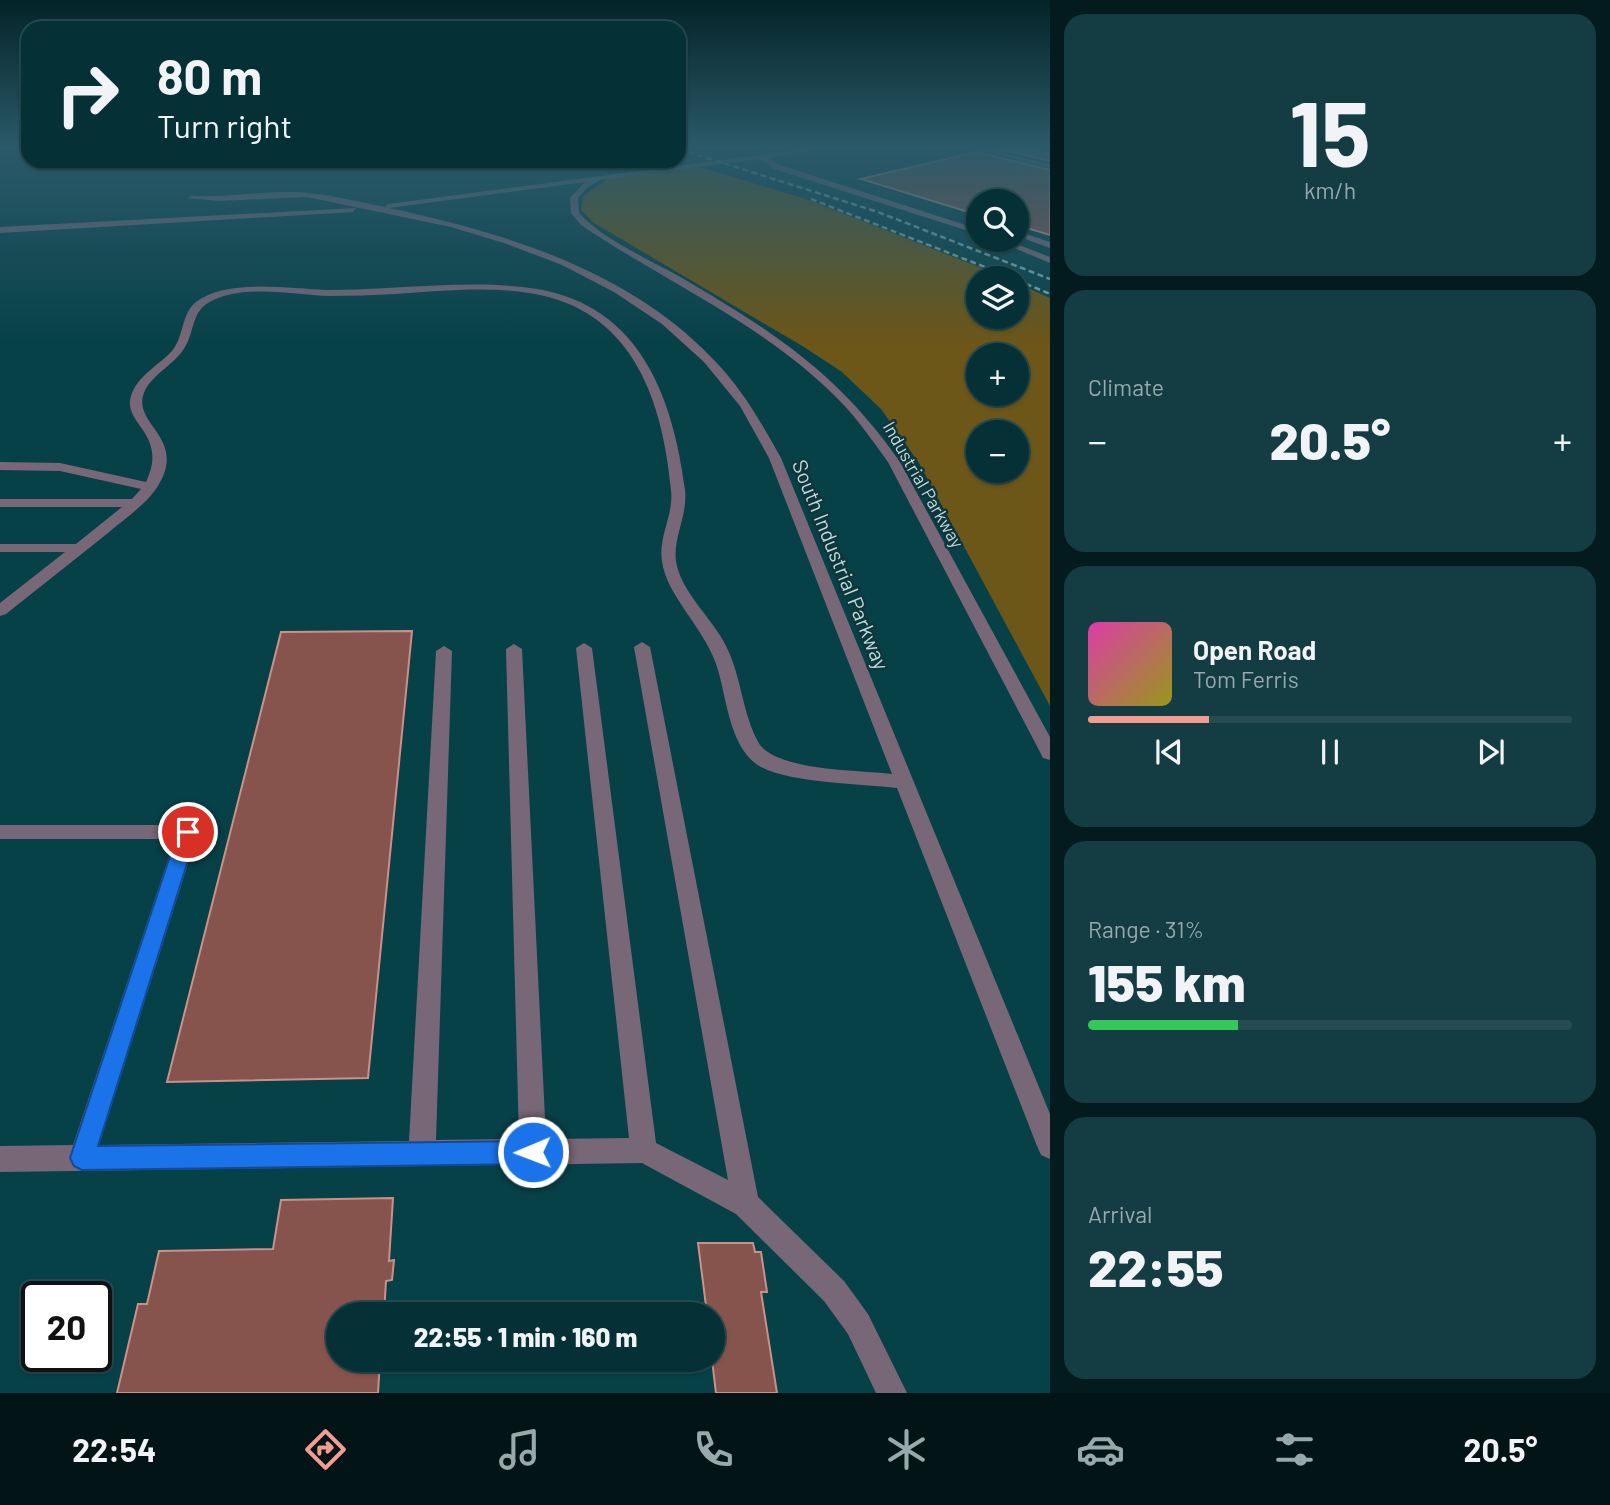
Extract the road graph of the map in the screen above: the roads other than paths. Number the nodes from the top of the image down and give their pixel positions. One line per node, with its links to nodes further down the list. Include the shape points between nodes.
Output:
1 (311, 213): 6 (street)
2 (397, 213): 25 (street, South Industrial Parkway, via 469,229 576,268 656,314 712,362 766,438)
3 (577, 213): 24 (street, Industrial Parkway, via 584,223 790,349 843,395 872,428)
4 (924, 213): 5 (street)
5 (966, 228)
6 (0, 230)
7 (1029, 237): 8 (street)
8 (1050, 245)
9 (1029, 252): 10 (street)
10 (1050, 260)
11 (0, 466): 12 (street, via 60,467)
12 (150, 487): 14 (street); 25 (street, via 161,454 136,407 137,397 177,352 194,310 203,301 226,294 270,291 511,289 561,298 595,314 626,339 654,384 679,492 668,549 672,575 710,628 754,751 787,769)
13 (0, 503): 14 (street)
14 (135, 503): 16 (street)
15 (0, 548): 16 (street)
16 (79, 548): 18 (street)
17 (0, 596): 18 (street)
18 (19, 596): 19 (street)
19 (0, 611)
20 (642, 647): 33 (street)
21 (584, 648): 28 (street)
22 (514, 649): 29 (street)
23 (444, 651): 30 (street)
24 (1050, 754)
25 (904, 782): 27 (street, South Industrial Parkway)
26 (0, 832): 31 (street, via 188,832)
27 (1050, 1146)
28 (644, 1150): 29 (street); 33 (street)
29 (533, 1152): 30 (street)
30 (422, 1153): 31 (street)
31 (82, 1158): 32 (street)
32 (0, 1159)
33 (746, 1204): 34 (street, via 834,1291 863,1333)
34 (892, 1393)

